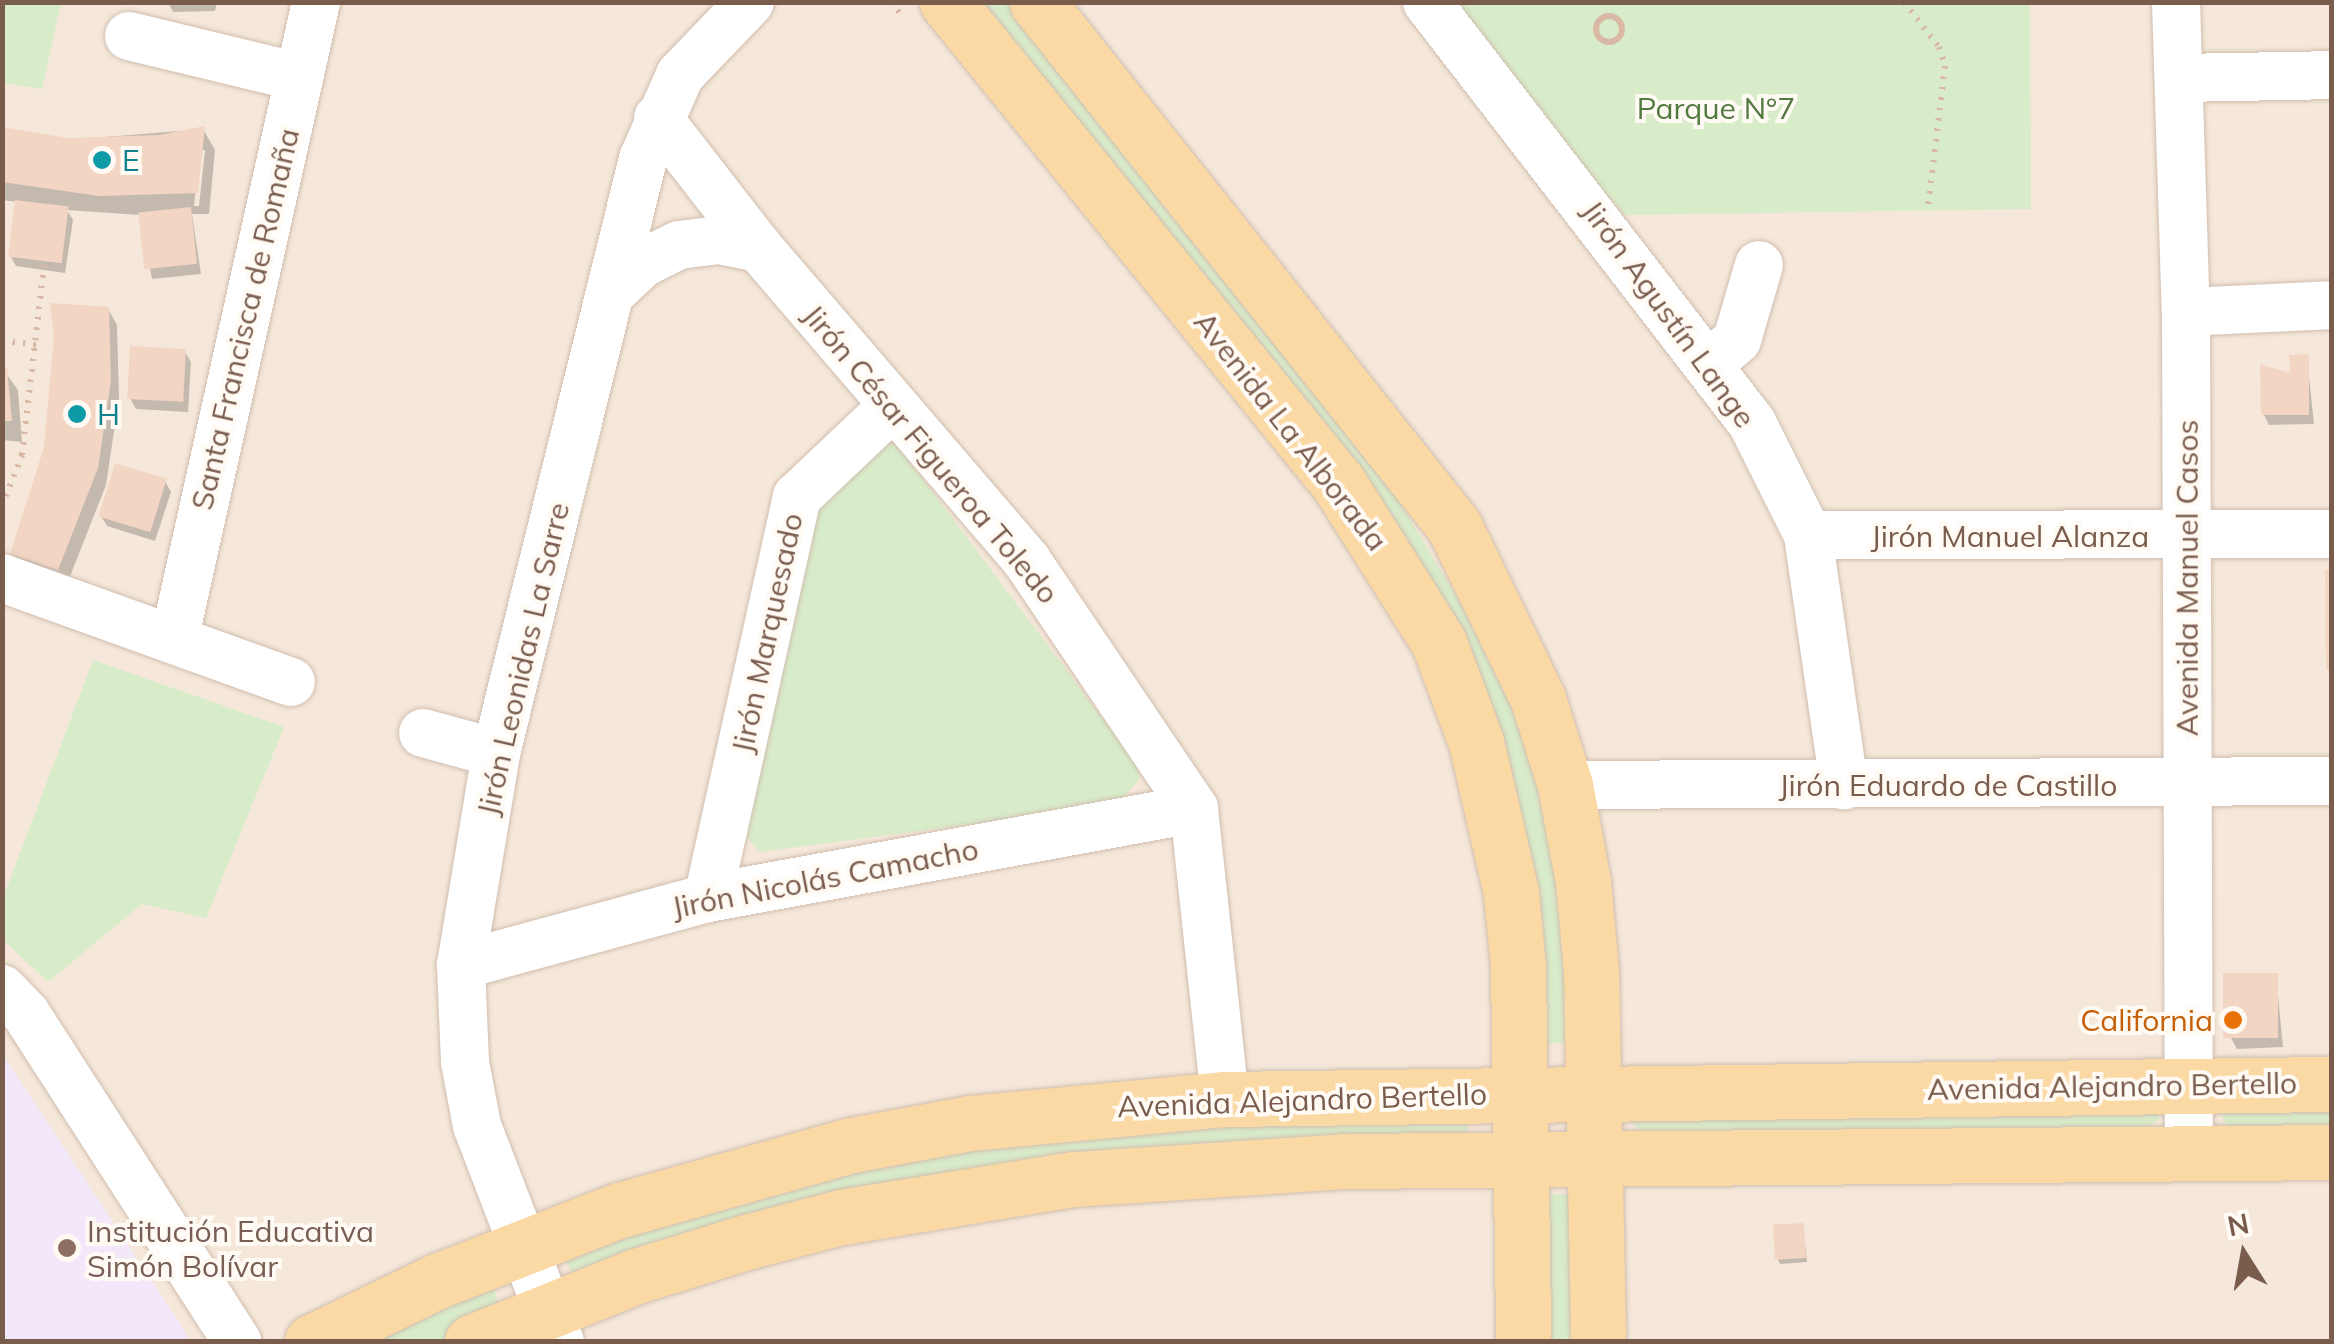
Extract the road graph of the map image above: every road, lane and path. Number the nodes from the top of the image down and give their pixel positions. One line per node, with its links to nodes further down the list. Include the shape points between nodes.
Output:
1 (316, 2): 12 (street, Santa Francisca de Romaña)
2 (750, 2): 14 (street, Jirón Leonidas La Sarre, via 680,75)
3 (892, 2): 8 (path)
4 (1036, 2): 37 (main road, via 1454,526 1524,666)
5 (1427, 2): 24 (street, Jirón Agustín Lange)
6 (1904, 2): 15 (path, via 1945,66)
7 (2176, 2): 13 (street, Avenida Manuel Casos)
8 (925, 10): 46 (main road, Avenida La Alborada, via 1339,484 1439,643 1476,742 1512,893)
9 (129, 36): 12 (street)
10 (1613, 42): 10 (path, via 1623,28 1619,19 1604,16 1598,36)
11 (2332, 75): 13 (street)
12 (299, 78): 31 (street, Santa Francisca de Romaña)
13 (2180, 78): 21 (street, Avenida Manuel Casos)
14 (658, 118): 16 (street, Jirón César Figueroa Toledo); 19 (street, Jirón Leonidas La Sarre)
15 (1928, 207)
16 (759, 248): 19 (street, via 719,240 679,246 642,263); 25 (street, Jirón César Figueroa Toledo)
17 (44, 264): 23 (path)
18 (1759, 265): 24 (street, via 1737,340)
19 (612, 290): 34 (street, Jirón Leonidas La Sarre)
20 (2332, 305): 21 (street)
21 (2186, 312): 29 (street, Avenida Manuel Casos)
22 (2, 341): 23 (path)
23 (39, 346): 26 (path, via 22,455)
24 (1708, 364): 28 (street, Jirón Agustín Lange, via 1752,422)
25 (893, 406): 39 (street, Jirón César Figueroa Toledo, via 1027,562); 40 (street, Jirón Marquesado, via 797,496)
26 (2, 506)
27 (2332, 534): 29 (street, Jirón Manuel Alanza)
28 (1808, 535): 29 (street, Jirón Manuel Alanza); 38 (street, Jirón Agustín Lange)
29 (2187, 538): 36 (street, Avenida Manuel Casos)
30 (2, 578): 31 (street)
31 (175, 636): 32 (street)
32 (291, 682)
33 (423, 732): 34 (street)
34 (496, 753): 41 (street, Jirón Leonidas La Sarre)
35 (2332, 781): 36 (street, Jirón Eduardo de Castillo)
36 (2187, 784): 38 (street, Jirón Eduardo de Castillo); 44 (street, Avenida Manuel Casos)
37 (1566, 785): 38 (street, Jirón Eduardo de Castillo); 45 (main road, via 1591,970)
38 (1844, 785)
39 (1194, 809): 40 (street, Jirón Nicolás Camacho); 47 (street, Jirón César Figueroa Toledo)
40 (708, 898): 41 (street, Jirón Nicolás Camacho)
41 (461, 965): 52 (street, Jirón Leonidas La Sarre, via 464,1062 477,1126)
42 (2, 988): 54 (street, via 26,1014)
43 (2332, 1084): 44 (main road, Avenida Alejandro Bertello)
44 (2190, 1085): 45 (main road, Avenida Alejandro Bertello); 49 (street, Avenida Manuel Casos)
45 (1593, 1091): 46 (main road, Avenida Alejandro Bertello); 50 (main road)
46 (1520, 1093): 47 (main road, Avenida Alejandro Bertello); 51 (main road, Avenida La Alborada)
47 (1225, 1099): 52 (main road, Avenida Alejandro Bertello, via 1086,1108 852,1145 620,1210)
48 (2332, 1152): 49 (main road, Avenida Alejandro Bertello)
49 (2189, 1153): 50 (main road, Avenida Alejandro Bertello)
50 (1594, 1160): 51 (main road, Avenida Alejandro Bertello); 58 (main road)
51 (1521, 1161): 53 (main road, Avenida Alejandro Bertello, via 1220,1165 985,1192 750,1241); 57 (main road, Avenida La Alborada)
52 (523, 1247): 53 (street, Jirón Leonidas La Sarre); 55 (main road, Avenida Alejandro Bertello)
53 (554, 1325): 56 (main road, Avenida Alejandro Bertello)
54 (237, 1342)
55 (312, 1342)
56 (472, 1342)
57 (1523, 1342)
58 (1598, 1342)

